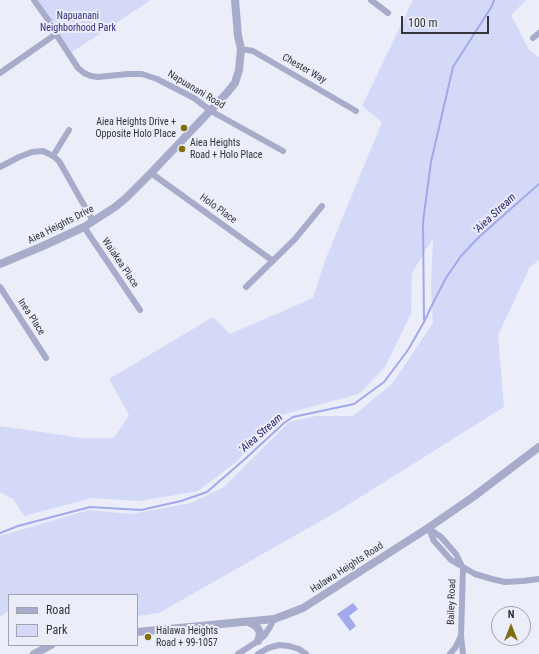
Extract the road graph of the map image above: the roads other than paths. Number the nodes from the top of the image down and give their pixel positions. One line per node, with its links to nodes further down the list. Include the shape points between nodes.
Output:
1 (34, 0): 6 (street, Napuanani Road)
2 (235, 0): 8 (street, Aiea Heights Drive)
3 (375, 1): 4 (street)
4 (388, 13)
5 (539, 33): 7 (street)
6 (56, 34): 9 (street); 10 (street, Napuanani Road, via 84,73 98,77 142,74 194,98)
7 (533, 38)
8 (241, 49): 10 (street, Aiea Heights Drive, via 235,83); 11 (street, Chester Way, via 253,51)
9 (0, 73)
10 (211, 111): 13 (street, Napuanani Road); 16 (street, Aiea Heights Drive)
11 (356, 111)
12 (69, 130): 14 (street)
13 (283, 151)
14 (53, 156): 15 (street, via 43,151 32,152); 18 (street, via 59,161)
15 (0, 167)
16 (151, 174): 18 (street, Aiea Heights Drive, via 126,198); 20 (street, Holo Place)
17 (322, 206): 20 (street, via 295,240)
18 (94, 221): 19 (street, Aiea Heights Drive)
19 (84, 227): 21 (street, Aiea Heights Drive); 24 (street, Waiakea Place)
20 (273, 261): 23 (street)
21 (0, 264)
22 (0, 287): 25 (street, Inea Place)
23 (246, 287)
24 (140, 310)
25 (46, 358)
26 (539, 447): 27 (street, Halawa Heights Road, via 474,497)
27 (428, 528): 28 (street, Bailey Road, via 441,537 456,554); 30 (street, Halawa Heights Road, via 303,608)
28 (463, 568): 29 (street, via 505,582); 33 (street, Bailey Road)
29 (539, 579)
30 (274, 619): 31 (street, Halawa Heights Road); 34 (street)
31 (249, 622): 32 (street, Halawa Heights Road); 34 (street, via 259,630)
32 (138, 632)
33 (461, 636): 40 (street, Bailey Road); 41 (street, Bailey Road)
34 (258, 641): 37 (street)
35 (49, 646): 36 (street)
36 (34, 654)
37 (238, 654)
38 (258, 654): 39 (street, via 279,645 299,649)
39 (306, 654)
40 (450, 654)
41 (464, 654)

